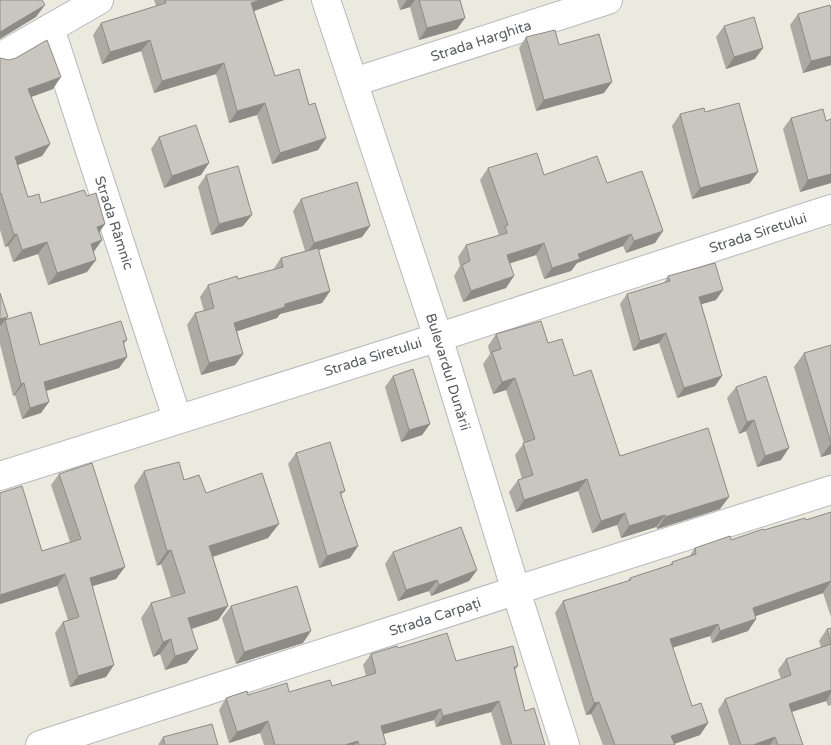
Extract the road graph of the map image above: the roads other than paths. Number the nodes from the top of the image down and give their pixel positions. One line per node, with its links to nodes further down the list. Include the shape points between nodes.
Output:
1 (98, 0): 4 (street)
2 (326, 0): 6 (street, Bulevardul Dunării)
3 (608, 0): 6 (street, Strada Harghita)
4 (50, 28): 5 (street); 9 (street, Strada Râmnic)
5 (0, 57)
6 (354, 82): 8 (street, Bulevardul Dunării)
7 (831, 209): 8 (street, Strada Siretului)
8 (438, 337): 9 (street, Strada Siretului); 12 (street, Bulevardul Dunării)
9 (177, 418): 10 (street, Strada Siretului)
10 (0, 476)
11 (831, 490): 12 (street, Strada Carpați)
12 (516, 591): 13 (street, Strada Carpați); 14 (street, Bulevardul Dunării)
13 (40, 745)
14 (565, 745)

